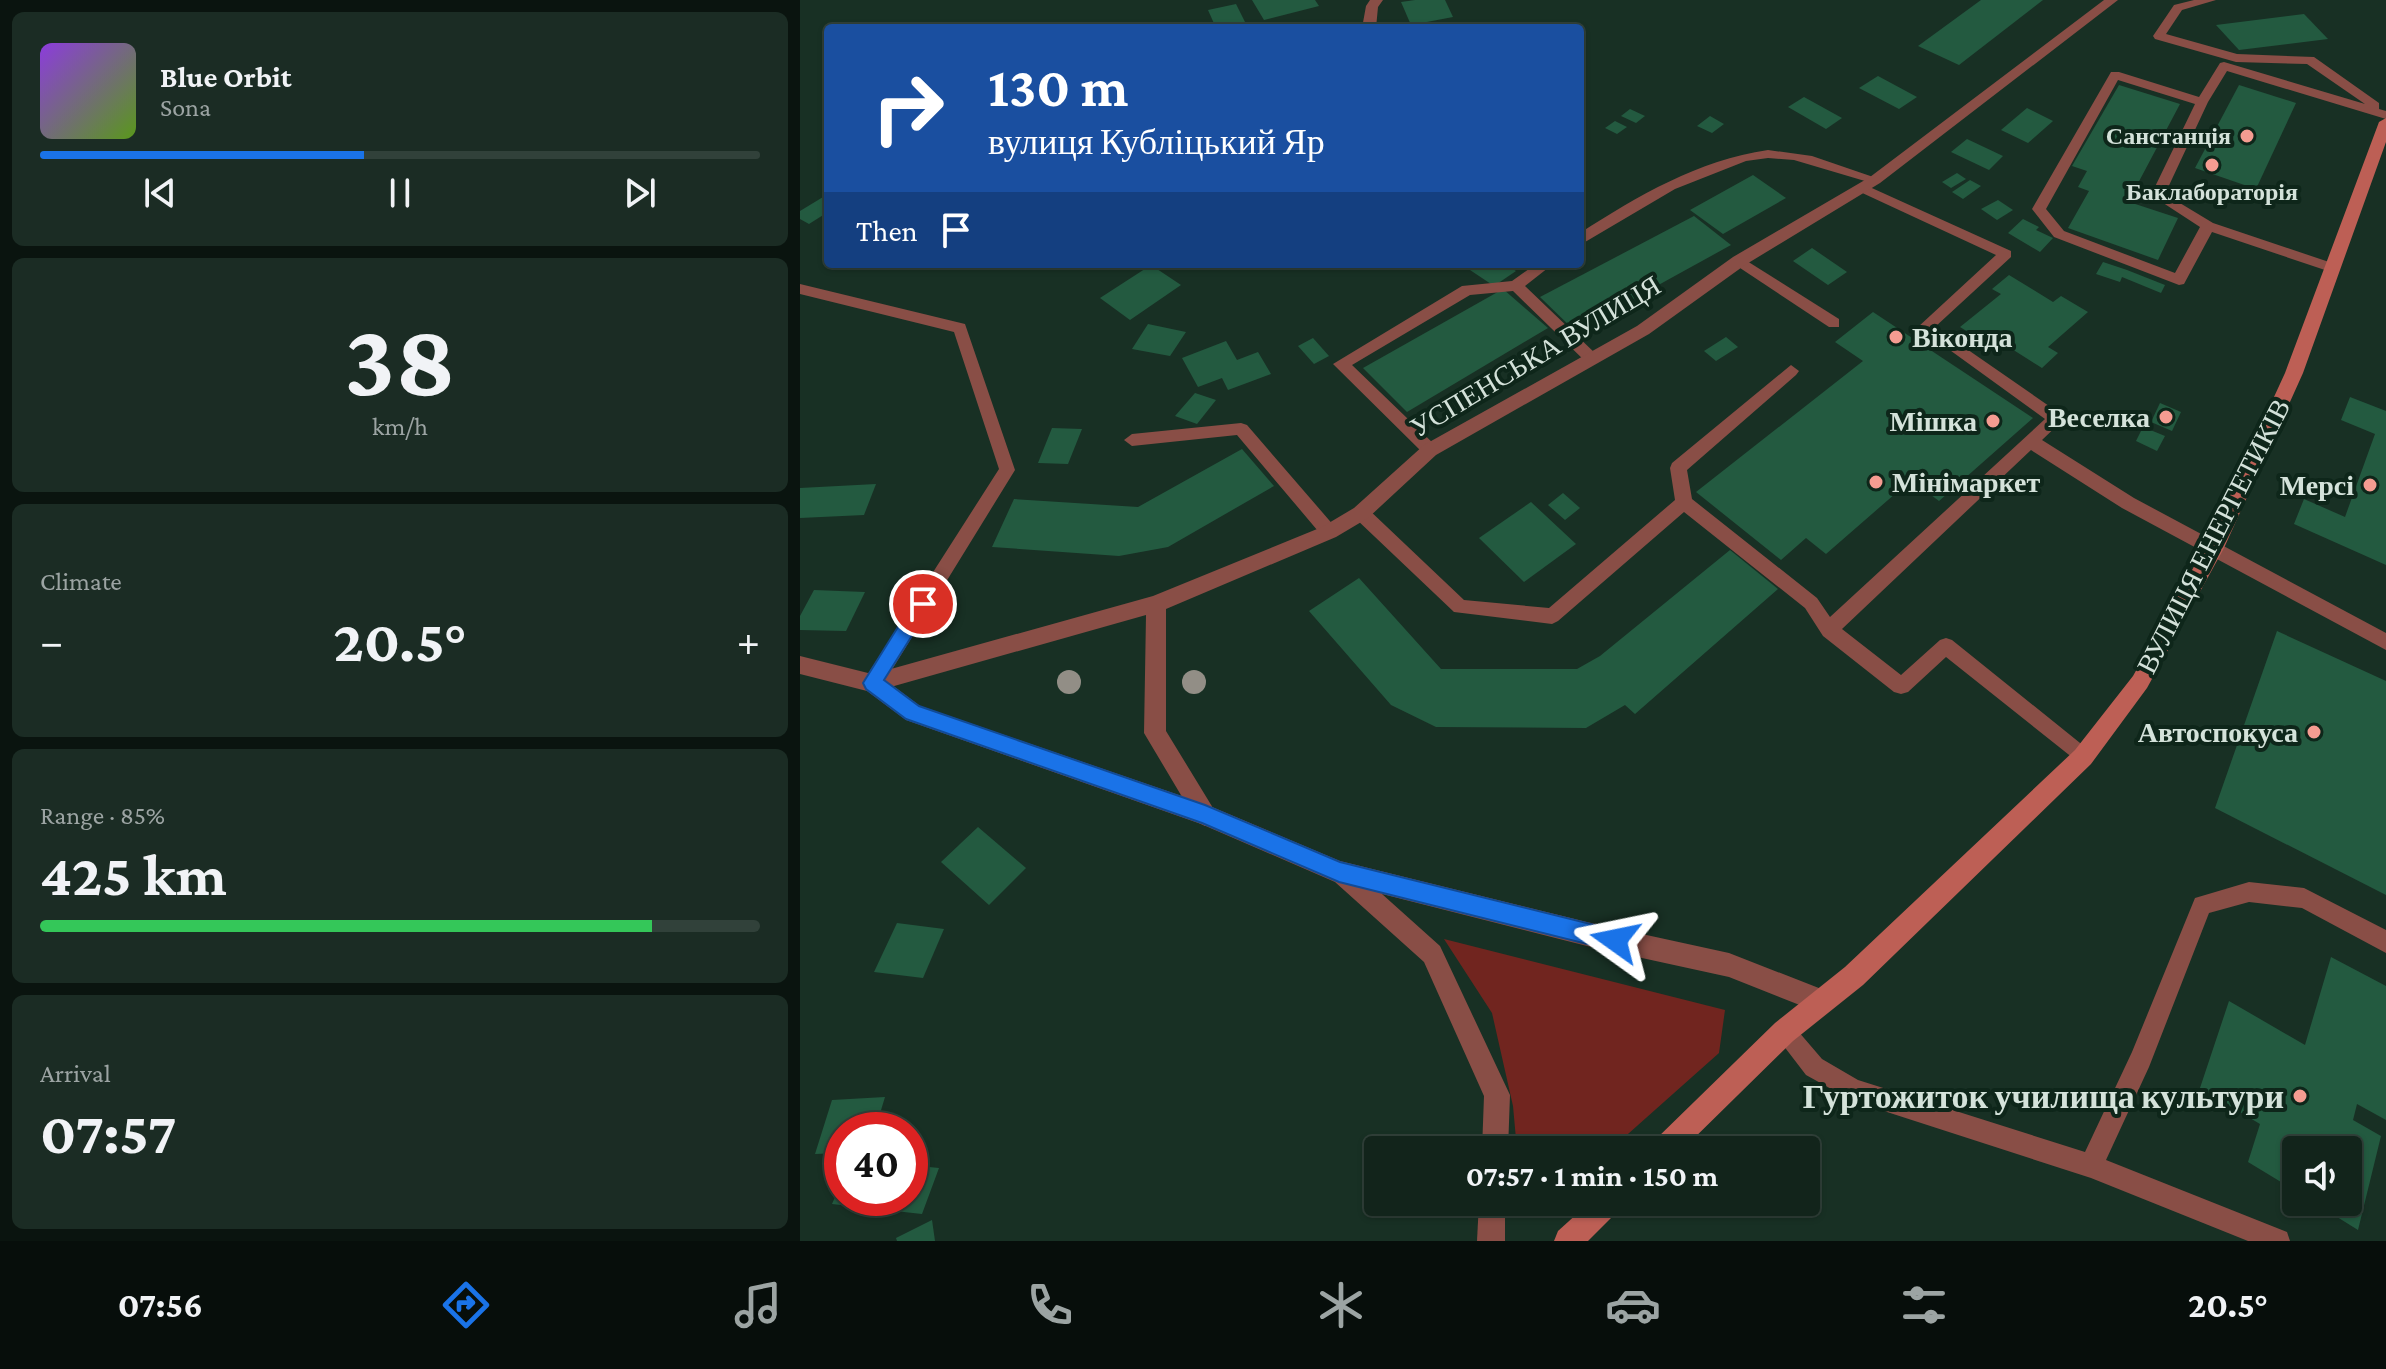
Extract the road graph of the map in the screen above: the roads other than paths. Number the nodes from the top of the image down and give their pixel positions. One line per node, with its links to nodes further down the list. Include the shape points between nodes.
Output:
1 (1377, 0): 4 (street)
2 (2112, 0): 8 (street, УСПЕНСЬКА ВУЛИЦЯ)
3 (2210, 0): 6 (lane, via 2178,7 2159,36 2236,58 2310,60)
4 (1370, 24)
5 (2202, 102): 6 (lane, via 2224,66); 9 (lane, via 2158,195); 9 (lane, via 2115,75 2039,209 2059,234 2179,280)
6 (2386, 114)
7 (2386, 122): 12 (main road, ВУЛИЦЯ ЕНЕРГЕТИКІВ)
8 (1869, 184): 10 (lane, via 1799,159 1766,154 1707,169); 11 (street, УСПЕНСЬКА ВУЛИЦЯ); 20 (lane, via 2006,254 1925,327 2056,419)
9 (2208, 226): 12 (lane)
10 (1584, 238)
11 (1739, 261): 16 (lane); 17 (street, УСПЕНСЬКА ВУЛИЦЯ, via 1643,330)
12 (2330, 267): 25 (main road, ВУЛИЦЯ ЕНЕРГЕТИКІВ, via 2309,339)
13 (1541, 268): 14 (lane)
14 (1516, 286): 17 (lane); 21 (lane, via 1467,290 1341,364)
15 (800, 289): 30 (lane, via 960,328 1007,470)
16 (1834, 323)
17 (1592, 359): 21 (street, УСПЕНСЬКА ВУЛИЦЯ)
18 (1791, 371): 22 (lane, via 1678,468)
19 (1132, 440): 24 (lane, via 1241,429)
20 (2030, 441): 25 (lane, via 2128,503); 27 (lane)
21 (1430, 450): 23 (street, УСПЕНСЬКА ВУЛИЦЯ)
22 (1684, 502): 23 (lane, via 1552,616 1460,607); 27 (lane, via 1811,603)
23 (1361, 513): 24 (street, УСПЕНСЬКА ВУЛИЦЯ)
24 (1329, 532): 26 (street, УСПЕНСЬКА ВУЛИЦЯ)
25 (2214, 548): 28 (lane); 31 (main road, ВУЛИЦЯ ЕНЕРГЕТИКІВ, via 2140,682)
26 (1156, 604): 30 (street, УСПЕНСЬКА ВУЛИЦЯ); 32 (street, via 1155,733)
27 (1829, 630): 31 (lane, via 1901,686 1946,646)
28 (2386, 642)
29 (800, 665): 30 (street)
30 (873, 683): 32 (street, via 913,713)
31 (2083, 757): 35 (main road, ВУЛИЦЯ ЕНЕРГЕТИКІВ, via 1854,976)
32 (1205, 815): 33 (street)
33 (1339, 872): 35 (street, via 1729,965); 37 (street, via 1432,954 1497,1095)
34 (2386, 942): 39 (lane, via 2304,898 2249,892 2202,905 2141,1059)
35 (1820, 1001): 36 (main road, ВУЛИЦЯ ЕНЕРГЕТИКІВ)
36 (1784, 1032): 38 (main road, ВУЛИЦЯ ЕНЕРГЕТИКІВ); 39 (lane, via 1814,1067 1853,1090)
37 (1496, 1136)
38 (1677, 1136)
39 (2091, 1166): 44 (lane)
40 (1492, 1216): 42 (street)
41 (1594, 1216): 43 (main road)
42 (1491, 1241)
43 (1568, 1241)
44 (2278, 1241)

